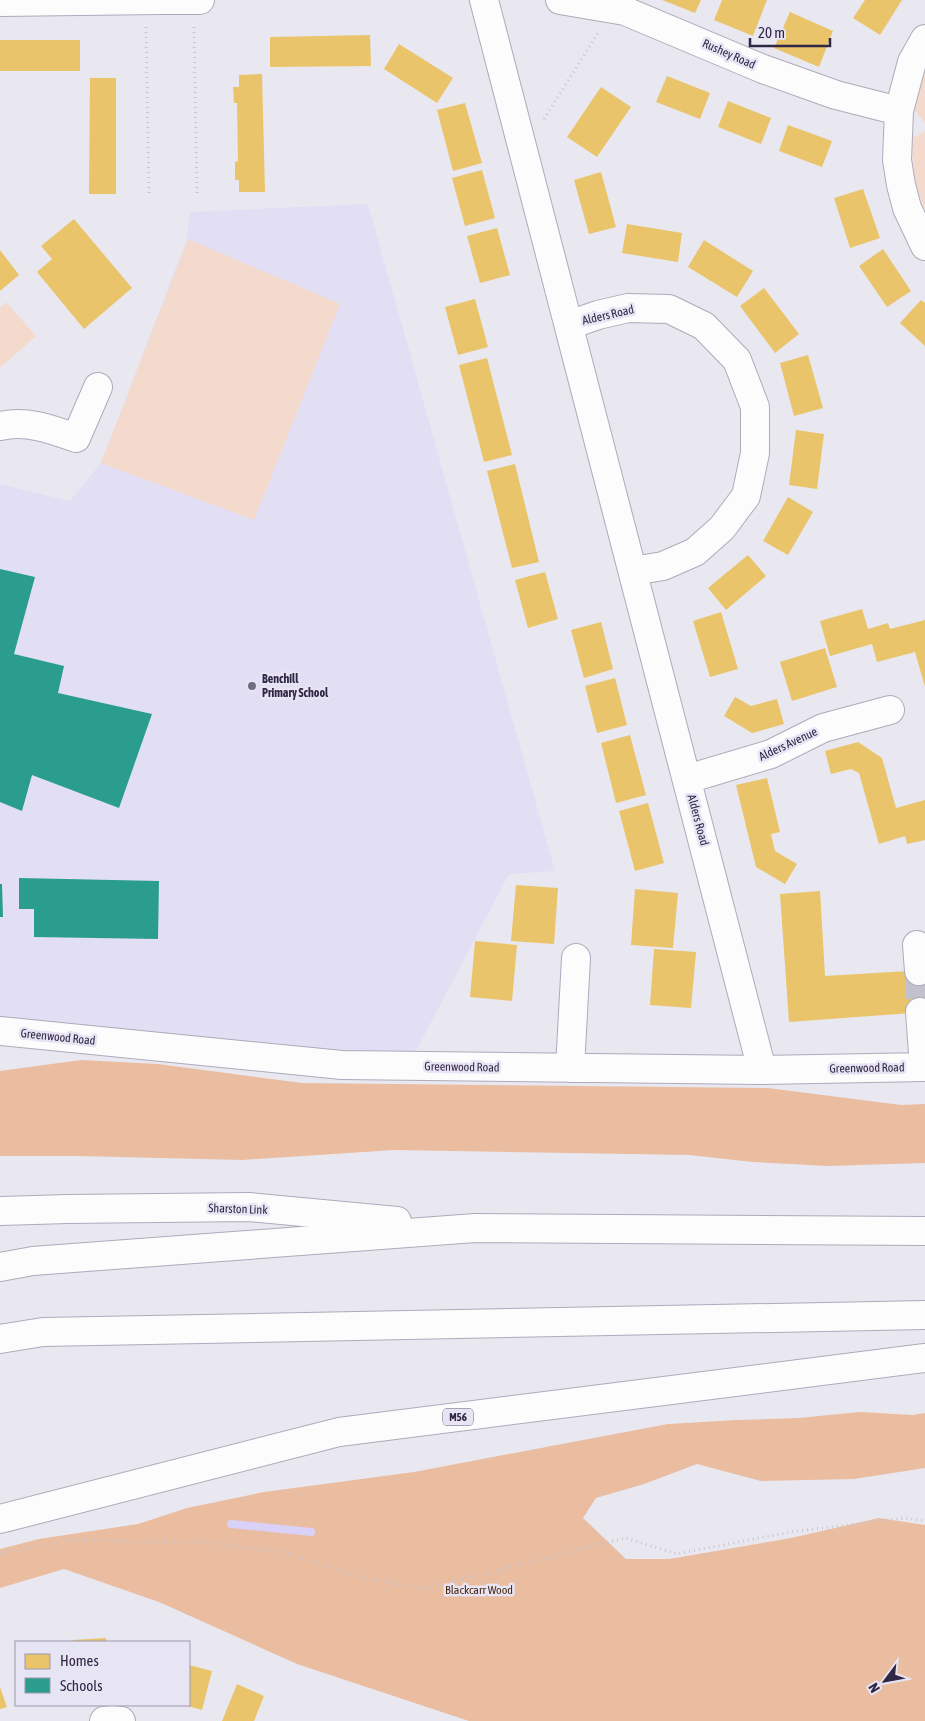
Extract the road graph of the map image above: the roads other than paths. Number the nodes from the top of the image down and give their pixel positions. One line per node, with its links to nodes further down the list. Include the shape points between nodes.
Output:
1 (146, 0): 2 (main road); 7 (main road)
2 (162, 0): 3 (main road)
3 (194, 0): 4 (main road)
4 (200, 0)
5 (484, 0): 11 (main road, Alders Road)
6 (560, 0): 9 (main road, Rushey Road, via 625,11 762,69 836,95)
7 (0, 2)
8 (925, 39): 9 (main road, via 912,62)
9 (899, 111): 10 (main road, via 897,160 901,185 907,208)
10 (925, 246)
11 (569, 325): 14 (main road, Alders Road); 14 (main road, Alders Road, via 628,308 669,308 704,326 737,360 754,407 755,453 746,496 722,528 695,552 663,566)
12 (98, 386): 13 (main road, via 76,438 44,427 13,423)
13 (0, 426)
14 (633, 571): 16 (main road, Alders Road)
15 (890, 710): 16 (main road, Alders Avenue, via 823,728 771,754)
16 (687, 779): 22 (main road, Alders Road)
17 (576, 958): 21 (main road)
18 (920, 1012): 20 (main road)
19 (0, 1031): 21 (main road, Greenwood Road, via 342,1065)
20 (925, 1067): 22 (main road, Greenwood Road)
21 (570, 1068): 22 (main road, Greenwood Road)
22 (762, 1070)
23 (0, 1211): 24 (main road, Sharston Link, via 249,1207)
24 (475, 1228): 25 (main road); 26 (main road, via 33,1261)
25 (925, 1231)
26 (0, 1268)
27 (925, 1315): 28 (main road, via 43,1332)
28 (0, 1339)
29 (925, 1358): 30 (main road, M56, via 339,1432)
30 (0, 1519)
31 (104, 1721): 32 (main road)
32 (121, 1721)

